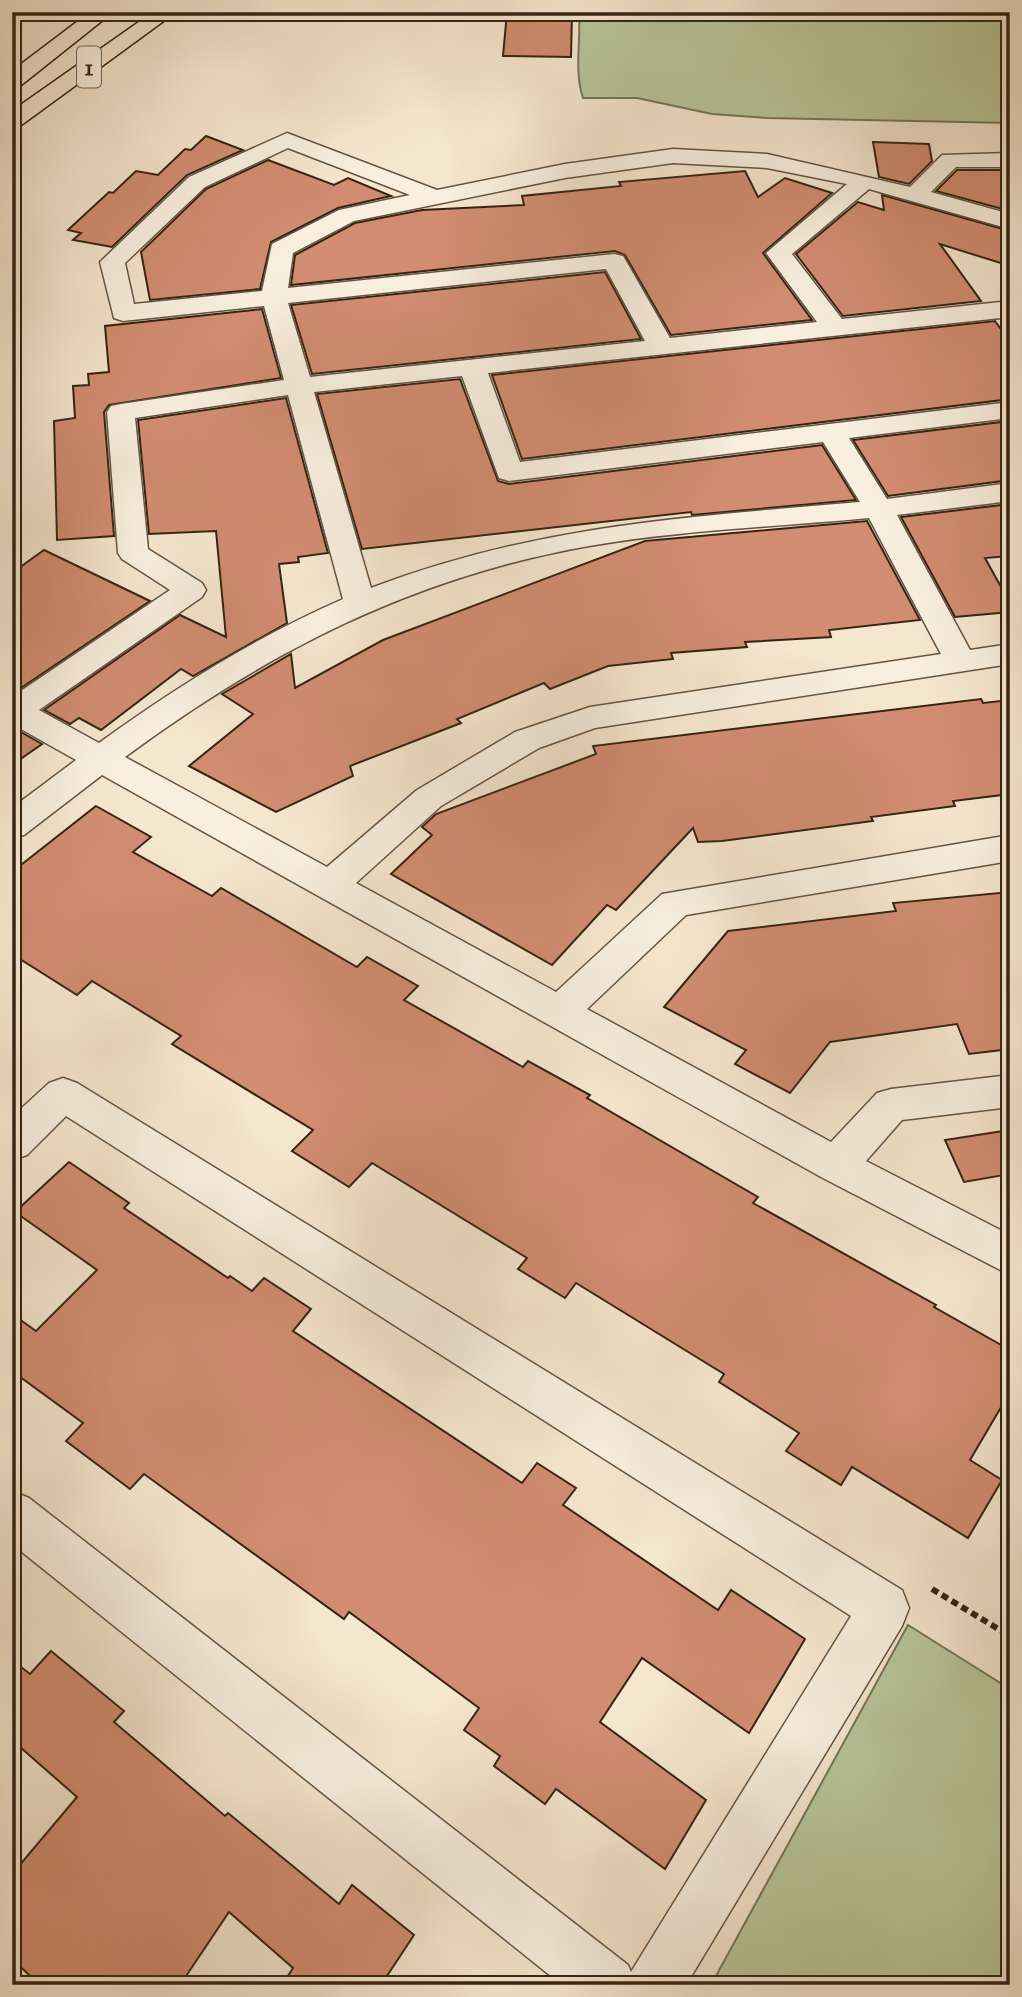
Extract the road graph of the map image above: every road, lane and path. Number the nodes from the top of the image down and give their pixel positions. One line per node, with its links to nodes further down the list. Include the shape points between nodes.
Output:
1 (103, 12): 3 (highway, 1)
2 (166, 12): 4 (highway, 1)
3 (12, 81)
4 (12, 121)
5 (1010, 160): 7 (street, via 950,160)
6 (865, 181): 7 (street); 8 (street, via 767,161 673,156 565,171); 12 (street, via 778,253)
7 (915, 195): 9 (street)
8 (435, 197): 10 (street, via 347,215 281,249); 10 (street, via 287,140 197,183 112,262 123,313)
9 (1010, 222)
10 (274, 297): 13 (street, via 614,261); 15 (street)
11 (1010, 309): 12 (street)
12 (834, 327): 13 (street)
13 (661, 346): 14 (street)
14 (472, 367): 15 (street); 17 (street, via 509,472)
15 (297, 386): 20 (street); 23 (street, via 121,412 133,553 191,590)
16 (1010, 410): 17 (street)
17 (831, 432): 19 (street)
18 (1010, 492): 19 (street)
19 (878, 508): 20 (street, via 622,532 549,545 440,574); 22 (street)
20 (360, 603): 24 (street, via 247,659)
21 (1010, 654): 22 (street)
22 (960, 660): 27 (street, via 590,718 527,740 429,798)
23 (14, 710): 24 (street)
24 (102, 757): 25 (street); 27 (street)
25 (12, 826)
26 (1010, 849): 28 (street, via 675,903)
27 (329, 886): 28 (street)
28 (558, 1013): 31 (street)
29 (1010, 1091): 31 (street, via 891,1105)
30 (12, 1143): 34 (street, via 63,1094)
31 (836, 1165): 32 (street)
32 (1010, 1256)
33 (12, 1514): 36 (street)
34 (884, 1608): 35 (path, via 910,1575); 37 (street)
35 (1010, 1636)
36 (608, 1985)
37 (654, 1985)

